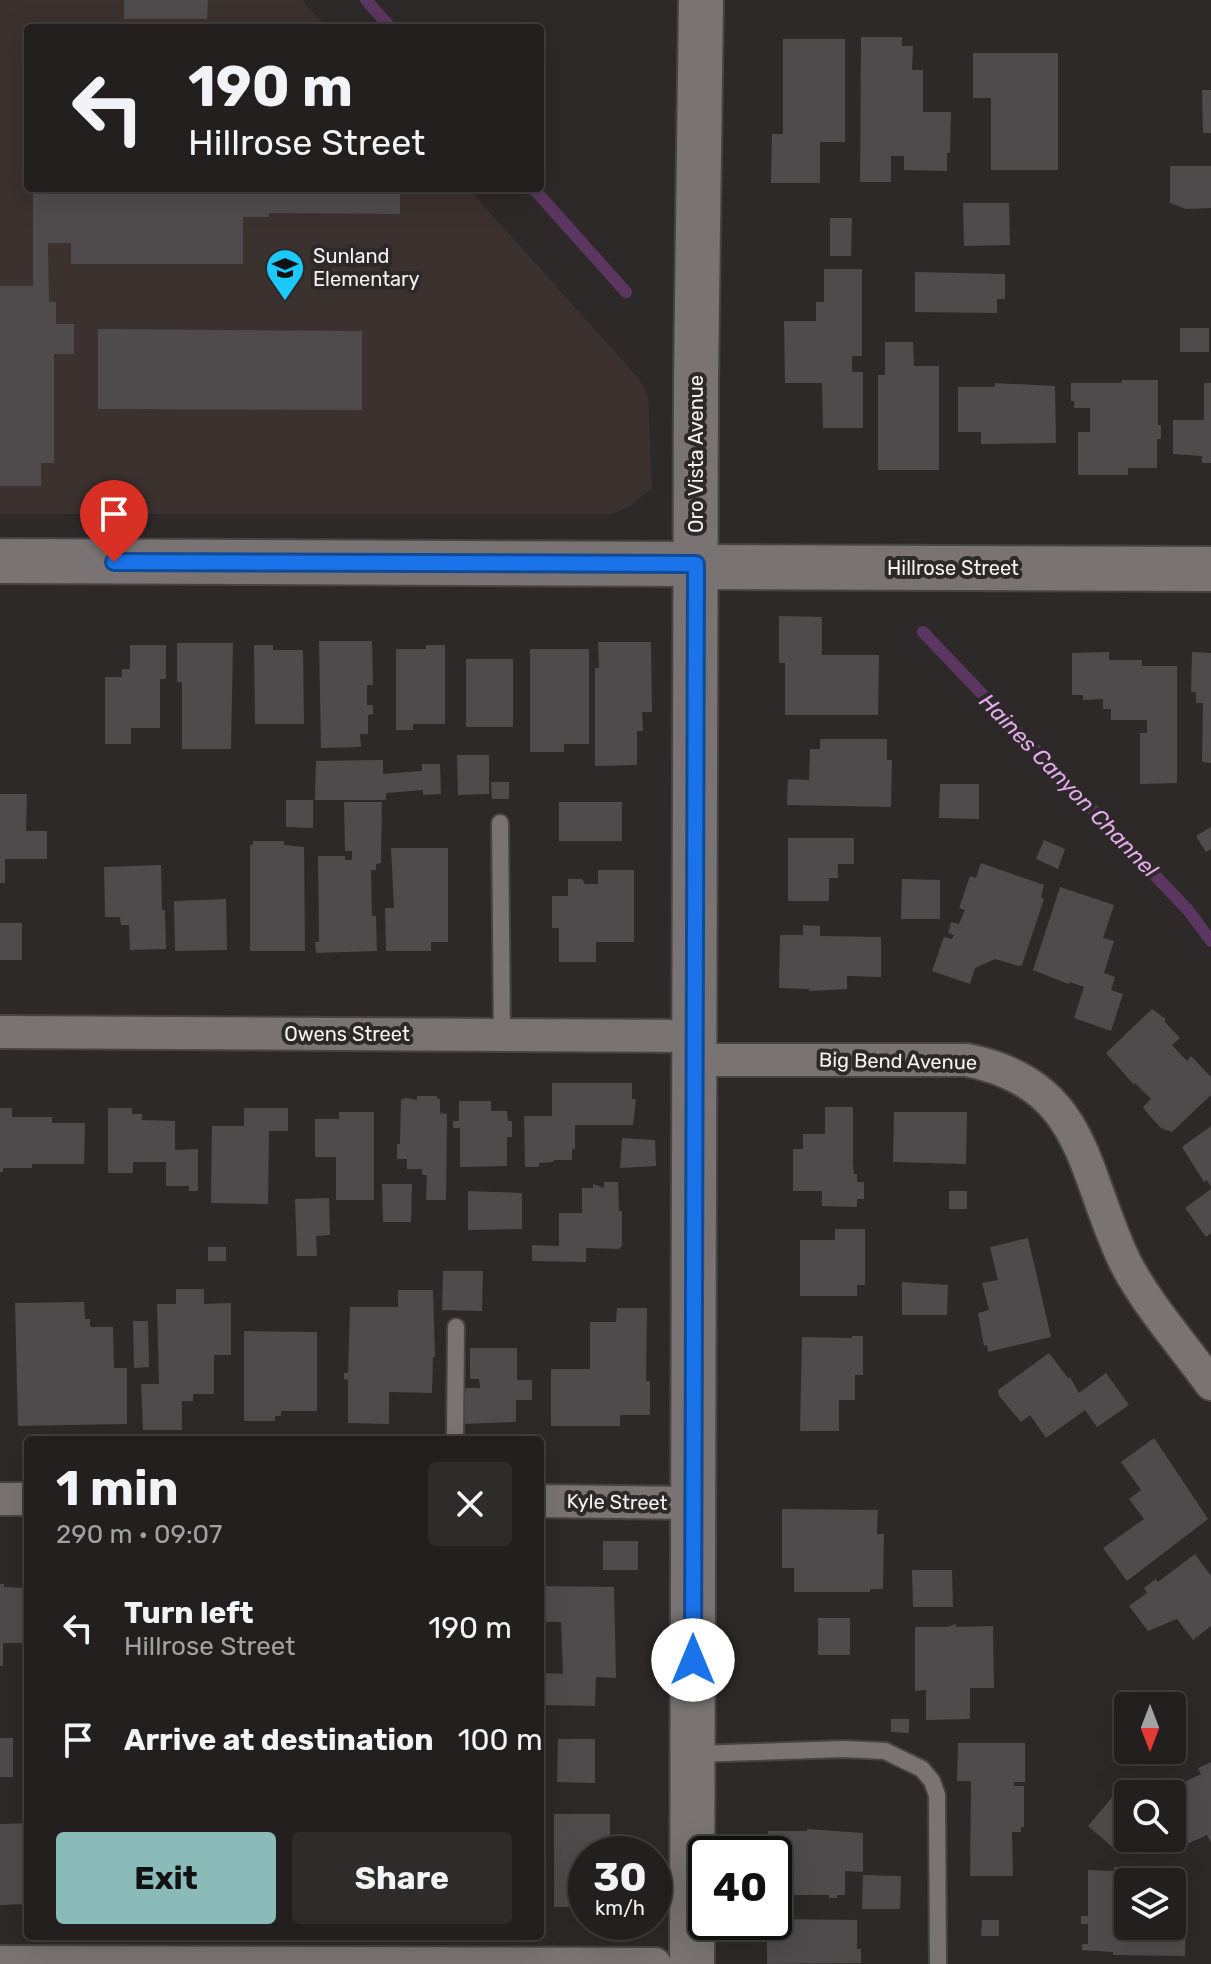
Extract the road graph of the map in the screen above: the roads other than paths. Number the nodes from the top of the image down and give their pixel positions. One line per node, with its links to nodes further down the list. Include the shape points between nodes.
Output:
1 (701, 0): 3 (street, Oro Vista Avenue)
2 (0, 561): 3 (street, Hillrose Street)
3 (696, 566): 4 (street, Hillrose Street); 8 (street, Oro Vista Avenue)
4 (1211, 569)
5 (500, 823): 7 (lane)
6 (0, 1032): 7 (street, Owens Street)
7 (502, 1034): 8 (street, Owens Street)
8 (694, 1048): 10 (street, Big Bend Avenue, via 967,1060 1028,1082 1073,1130 1136,1281); 15 (street, Oro Vista Avenue)
9 (456, 1327): 11 (lane)
10 (1211, 1384)
11 (455, 1436)
12 (0, 1499): 13 (street)
13 (24, 1499)
14 (544, 1501): 15 (street, Kyle Street)
15 (694, 1503): 16 (street, Oro Vista Avenue)
16 (692, 1754): 20 (street, Oro Vista Avenue); 21 (lane, via 885,1751 922,1769 937,1795)
17 (0, 1962): 18 (street)
18 (229, 1963): 19 (street)
19 (655, 1964)
20 (692, 1964)
21 (938, 1964)

